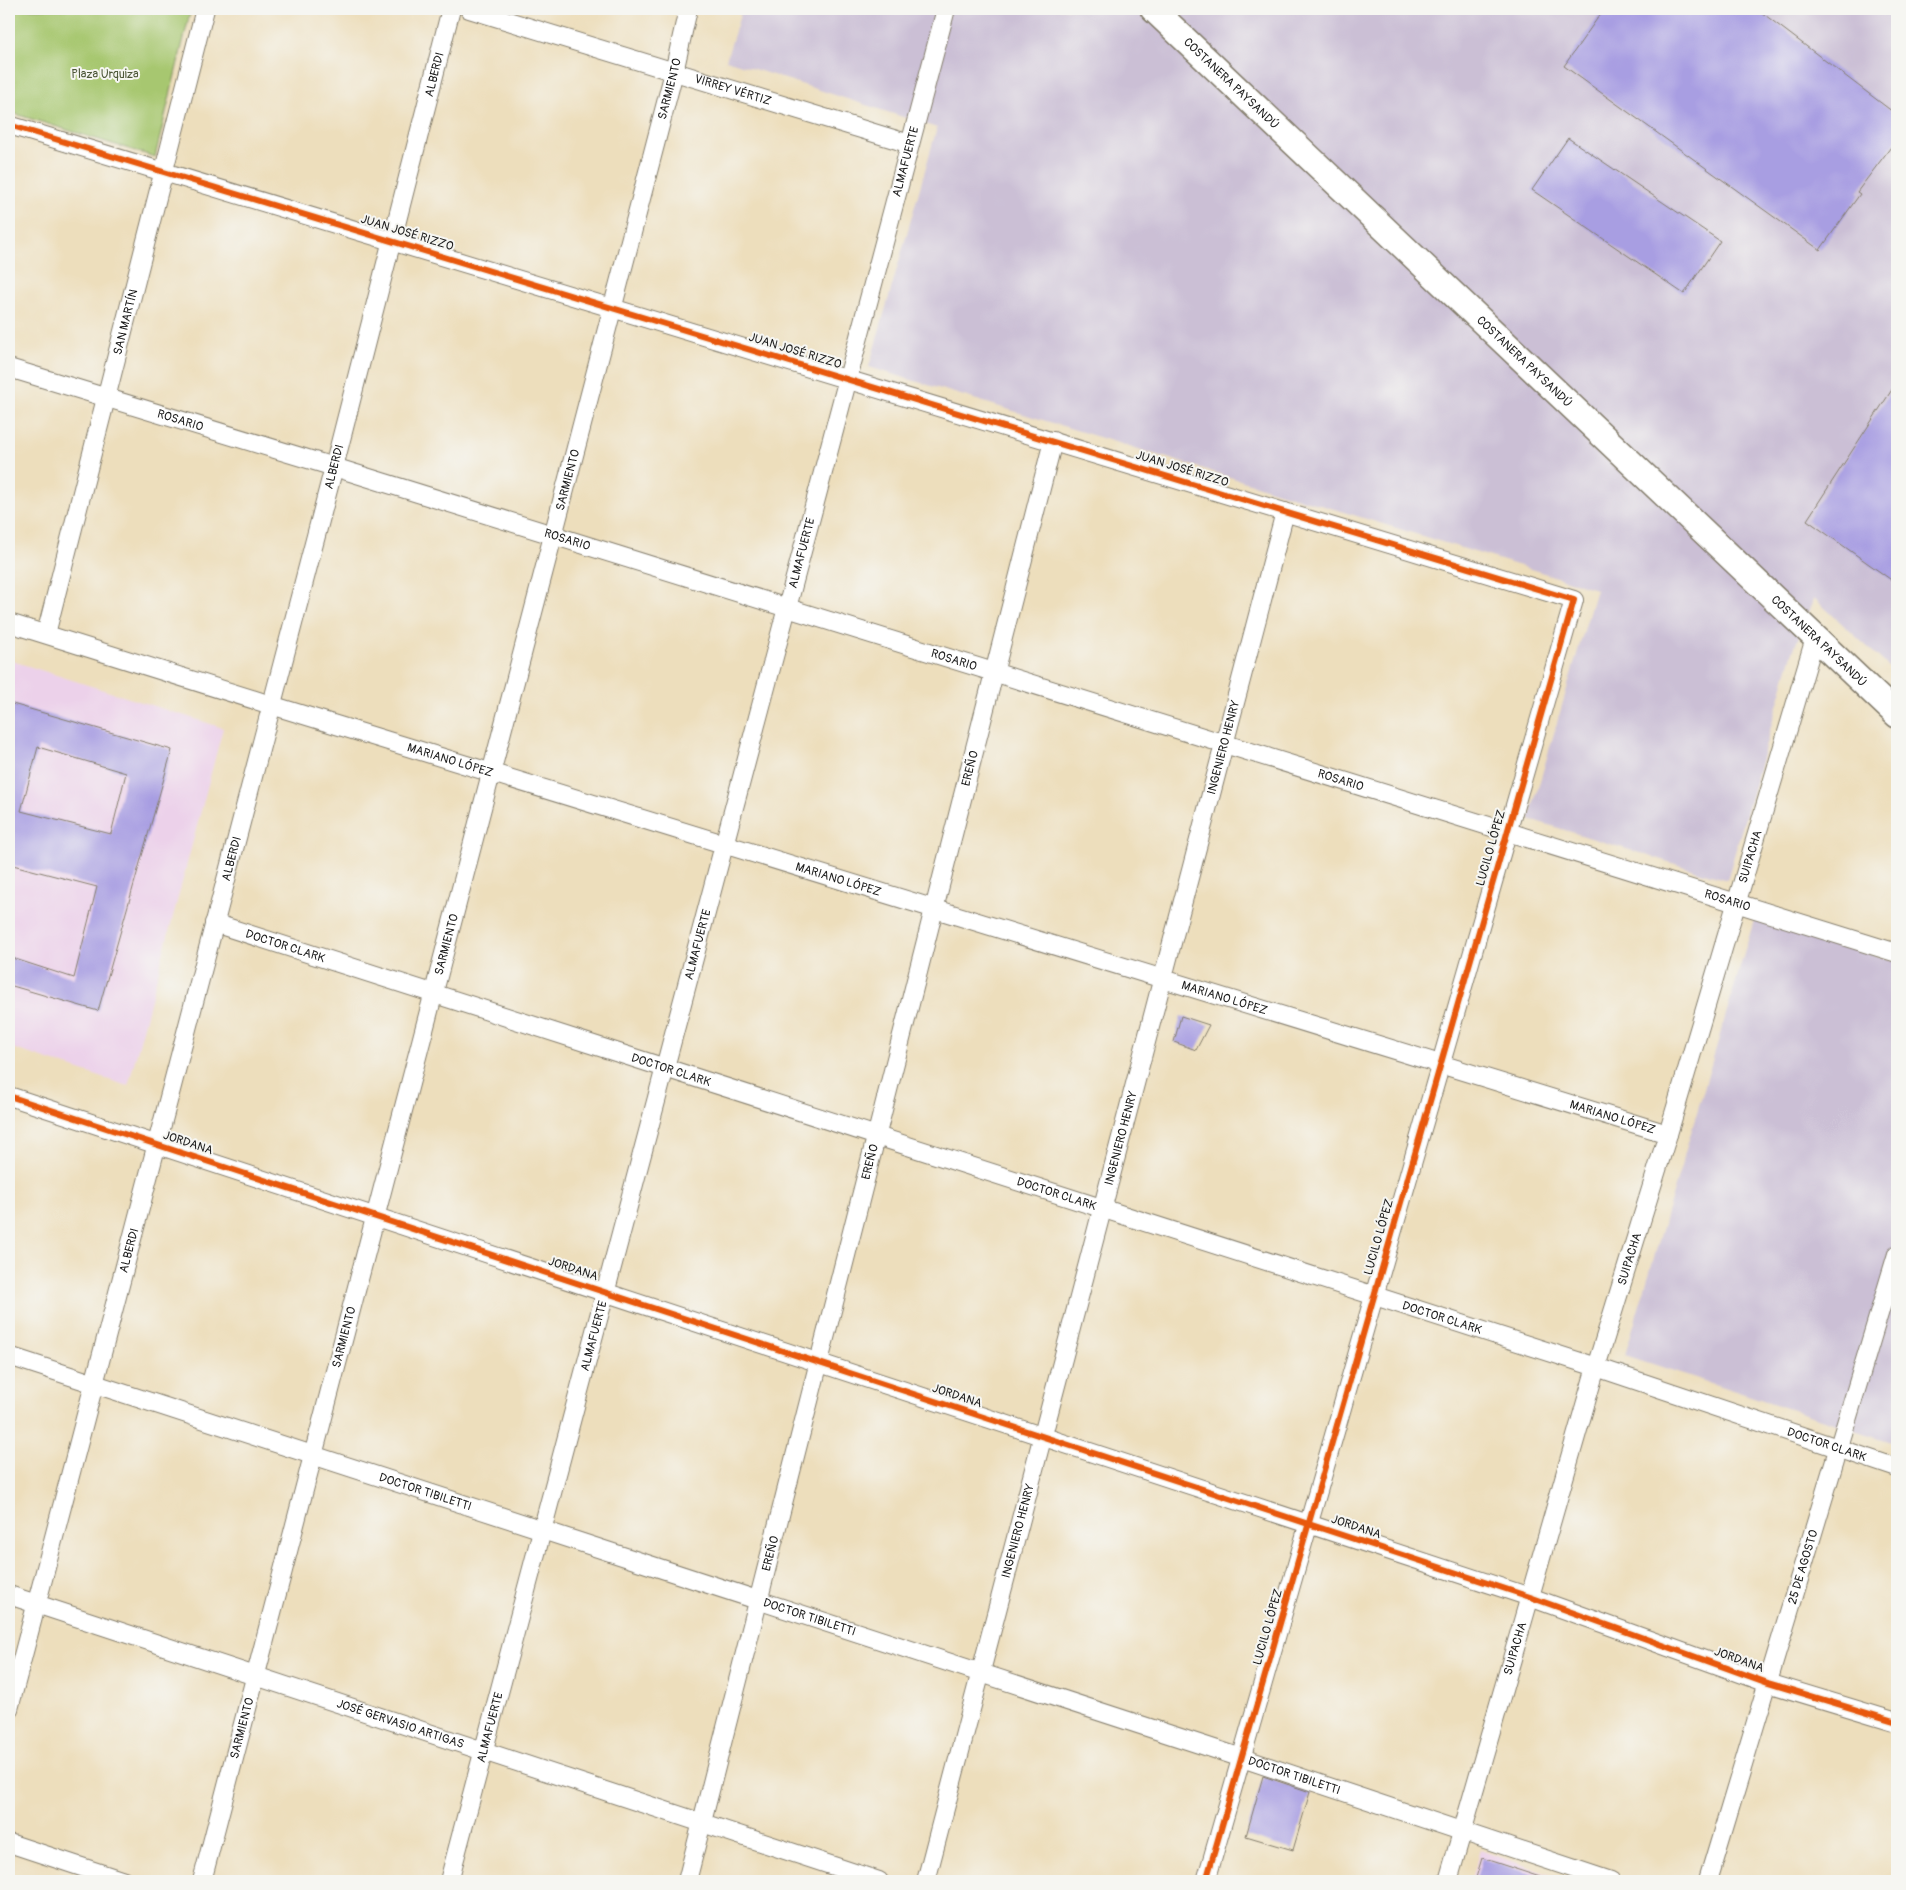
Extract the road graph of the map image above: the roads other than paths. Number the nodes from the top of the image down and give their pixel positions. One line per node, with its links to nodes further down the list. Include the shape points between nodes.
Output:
1 (205, 9): 10 (street, SAN MARTÍN)
2 (451, 9): 11 (street, ALBERDI)
3 (469, 9): 7 (street, VIRREY VÉRTIZ)
4 (688, 9): 7 (street, SARMIENTO)
5 (946, 9): 9 (street, ALMAFUERTE)
6 (1153, 9): 24 (main road, COSTANERA PAYSANDÚ)
7 (674, 72): 9 (street, VIRREY VÉRTIZ); 12 (street, SARMIENTO)
8 (9, 125): 10 (street, JUAN JOSÉ RIZZO)
9 (910, 144): 14 (street, ALMAFUERTE)
10 (164, 171): 11 (street, JUAN JOSÉ RIZZO); 15 (street, SAN MARTÍN)
11 (392, 240): 12 (street, JUAN JOSÉ RIZZO); 17 (street, ALBERDI)
12 (611, 307): 14 (street, JUAN JOSÉ RIZZO); 19 (street, SARMIENTO)
13 (9, 368): 15 (street, ROSARIO)
14 (847, 379): 16 (street, JUAN JOSÉ RIZZO); 21 (street, ALMAFUERTE)
15 (107, 398): 17 (street, ROSARIO); 23 (street, SAN MARTÍN)
16 (1053, 441): 18 (street, JUAN JOSÉ RIZZO); 25 (street, EREÑO)
17 (334, 467): 19 (street, ROSARIO); 26 (street, ALBERDI)
18 (1285, 512): 20 (street, JUAN JOSÉ RIZZO); 28 (street, INGENIERO HENRY)
19 (553, 536): 21 (street, ROSARIO); 29 (street, SARMIENTO)
20 (1574, 600): 30 (street, LUCILO LÓPEZ)
21 (787, 608): 25 (street, ROSARIO); 31 (street, ALMAFUERTE)
22 (9, 623): 23 (street, MARIANO LÓPEZ)
23 (46, 634): 26 (street, MARIANO LÓPEZ)
24 (1814, 638): 27 (main road, COSTANERA PAYSANDÚ); 32 (street, SUIPACHA)
25 (994, 672): 28 (street, ROSARIO); 33 (street, EREÑO)
26 (271, 705): 29 (street, MARIANO LÓPEZ); 34 (street, ALBERDI)
27 (1897, 715)
28 (1224, 743): 30 (street, ROSARIO); 36 (street, INGENIERO HENRY)
29 (491, 772): 31 (street, MARIANO LÓPEZ); 37 (street, SARMIENTO)
30 (1508, 831): 32 (street, ROSARIO); 38 (street, LUCILO LÓPEZ)
31 (724, 843): 33 (street, MARIANO LÓPEZ); 39 (street, ALMAFUERTE)
32 (1737, 902): 35 (street, ROSARIO); 41 (street, SUIPACHA)
33 (934, 908): 36 (street, MARIANO LÓPEZ); 42 (street, EREÑO)
34 (214, 924): 37 (street, DOCTOR CLARK); 43 (street, ALBERDI)
35 (1897, 953)
36 (1163, 978): 38 (street, MARIANO LÓPEZ); 44 (street, INGENIERO HENRY)
37 (434, 993): 39 (street, DOCTOR CLARK); 45 (street, SARMIENTO)
38 (1441, 1064): 41 (street, MARIANO LÓPEZ); 48 (street, LUCILO LÓPEZ)
39 (665, 1068): 42 (street, DOCTOR CLARK); 47 (street, ALMAFUERTE)
40 (9, 1096): 43 (street, JORDANA)
41 (1668, 1134): 51 (street, SUIPACHA)
42 (876, 1136): 44 (street, DOCTOR CLARK); 50 (street, EREÑO)
43 (156, 1144): 45 (street, JORDANA); 52 (street, ALBERDI)
44 (1102, 1209): 48 (street, DOCTOR CLARK); 53 (street, INGENIERO HENRY)
45 (375, 1216): 47 (street, JORDANA); 55 (street, SARMIENTO)
46 (1897, 1254): 54 (street, 25 DE AGOSTO)
47 (606, 1292): 50 (street, JORDANA); 58 (street, ALMAFUERTE)
48 (1374, 1296): 51 (street, DOCTOR CLARK); 57 (street, LUCILO LÓPEZ)
49 (9, 1356): 52 (street, DOCTOR TIBILETTI)
50 (819, 1362): 53 (street, JORDANA); 61 (street, EREÑO)
51 (1596, 1367): 54 (street, DOCTOR CLARK); 60 (street, SUIPACHA)
52 (94, 1383): 55 (street, DOCTOR TIBILETTI); 62 (street, ALBERDI)
53 (1043, 1436): 57 (street, JORDANA); 63 (street, INGENIERO HENRY)
54 (1838, 1450): 56 (street, DOCTOR CLARK); 65 (street, 25 DE AGOSTO)
55 (313, 1455): 58 (street, DOCTOR TIBILETTI); 64 (street, SARMIENTO)
56 (1897, 1468)
57 (1309, 1523): 60 (street, JORDANA); 69 (street, LUCILO LÓPEZ)
58 (542, 1530): 61 (street, DOCTOR TIBILETTI); 68 (street, ALMAFUERTE)
59 (9, 1595): 62 (street, JOSÉ GERVASIO ARTIGAS)
60 (1530, 1597): 65 (street, JORDANA); 71 (street, SUIPACHA)
61 (758, 1600): 63 (street, DOCTOR TIBILETTI); 70 (street, EREÑO)
62 (36, 1604): 64 (street, JOSÉ GERVASIO ARTIGAS); 66 (street, ALBERDI)
63 (981, 1674): 69 (street, DOCTOR TIBILETTI); 78 (street, INGENIERO HENRY)
64 (256, 1676): 68 (street, JOSÉ GERVASIO ARTIGAS); 74 (street, SARMIENTO)
65 (1768, 1683): 67 (street, JORDANA); 82 (street, 25 DE AGOSTO)
66 (9, 1709)
67 (1897, 1722)
68 (484, 1751): 70 (street, JOSÉ GERVASIO ARTIGAS); 75 (street, ALMAFUERTE)
69 (1242, 1758): 71 (street, DOCTOR TIBILETTI); 79 (street, LUCILO LÓPEZ)
70 (702, 1822): 76 (street, EREÑO); 77 (street, JOSÉ GERVASIO ARTIGAS)
71 (1463, 1831): 80 (street, SUIPACHA); 81 (street, DOCTOR TIBILETTI)
72 (9, 1843): 73 (street)
73 (124, 1881)
74 (202, 1881)
75 (449, 1881)
76 (687, 1881)
77 (879, 1881)
78 (926, 1881)
79 (1206, 1881)
80 (1448, 1881)
81 (1610, 1881)
82 (1708, 1881)

